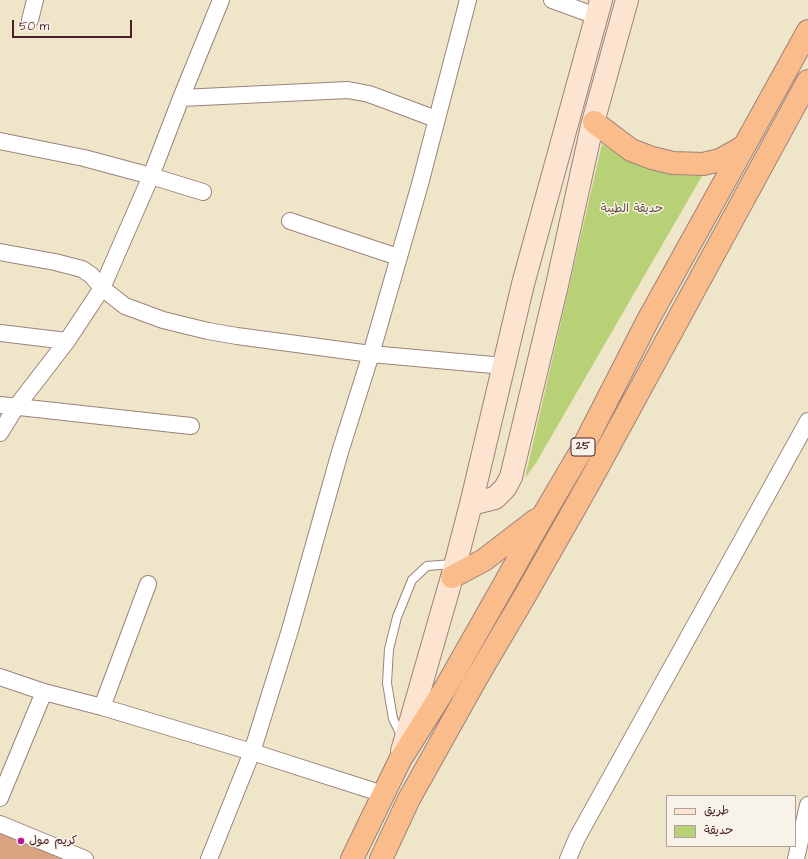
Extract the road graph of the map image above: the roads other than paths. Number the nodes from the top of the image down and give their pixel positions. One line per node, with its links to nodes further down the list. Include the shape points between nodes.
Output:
1 (35, 0): 7 (street)
2 (221, 0): 10 (street)
3 (468, 0): 11 (street)
4 (552, 0): 6 (street)
5 (627, 0): 12 (main road)
6 (598, 8): 24 (main road, via 523,284)
7 (30, 20)
8 (808, 31): 14 (highway, 25)
9 (808, 81): 43 (highway, 25, via 592,476 417,786)
10 (181, 98): 11 (street, via 348,90 369,94); 15 (street)
11 (436, 119): 19 (street)
12 (594, 122): 14 (highway, via 631,150 673,163 703,164 720,160); 30 (main road, via 510,477 505,488 495,498)
13 (0, 141): 15 (street, via 84,158)
14 (743, 147): 31 (highway, 25, via 648,320 581,452)
15 (151, 176): 16 (street); 20 (street)
16 (203, 192)
17 (290, 221): 19 (street)
18 (0, 252): 20 (street, via 73,266 91,275)
19 (398, 257): 23 (street)
20 (102, 288): 22 (street); 23 (street, via 133,310 184,326 237,336)
21 (0, 333): 22 (street)
22 (67, 341): 26 (street)
23 (371, 354): 24 (street); 37 (street)
24 (504, 366): 30 (main road)
25 (0, 405): 26 (street)
26 (16, 407): 28 (street); 29 (street)
27 (808, 421): 47 (street, via 577,838)
28 (192, 426)
29 (0, 433)
30 (471, 504): 32 (main road)
31 (544, 514): 32 (highway, via 484,560); 38 (highway, 25, via 446,687)
32 (454, 570): 38 (main road); 38 (lane, via 427,566 412,580 397,617 389,649 387,683)
33 (148, 584): 36 (street)
34 (0, 677): 35 (street)
35 (44, 692): 36 (street); 40 (street)
36 (102, 707): 37 (street)
37 (252, 752): 39 (street); 45 (street)
38 (402, 752): 39 (highway, 25)
39 (383, 794): 46 (highway, 25)
40 (0, 798)
41 (808, 804): 48 (street)
42 (0, 824): 44 (street)
43 (386, 854)
44 (85, 859)
45 (209, 859)
46 (352, 859)
47 (568, 859)
48 (796, 859)

